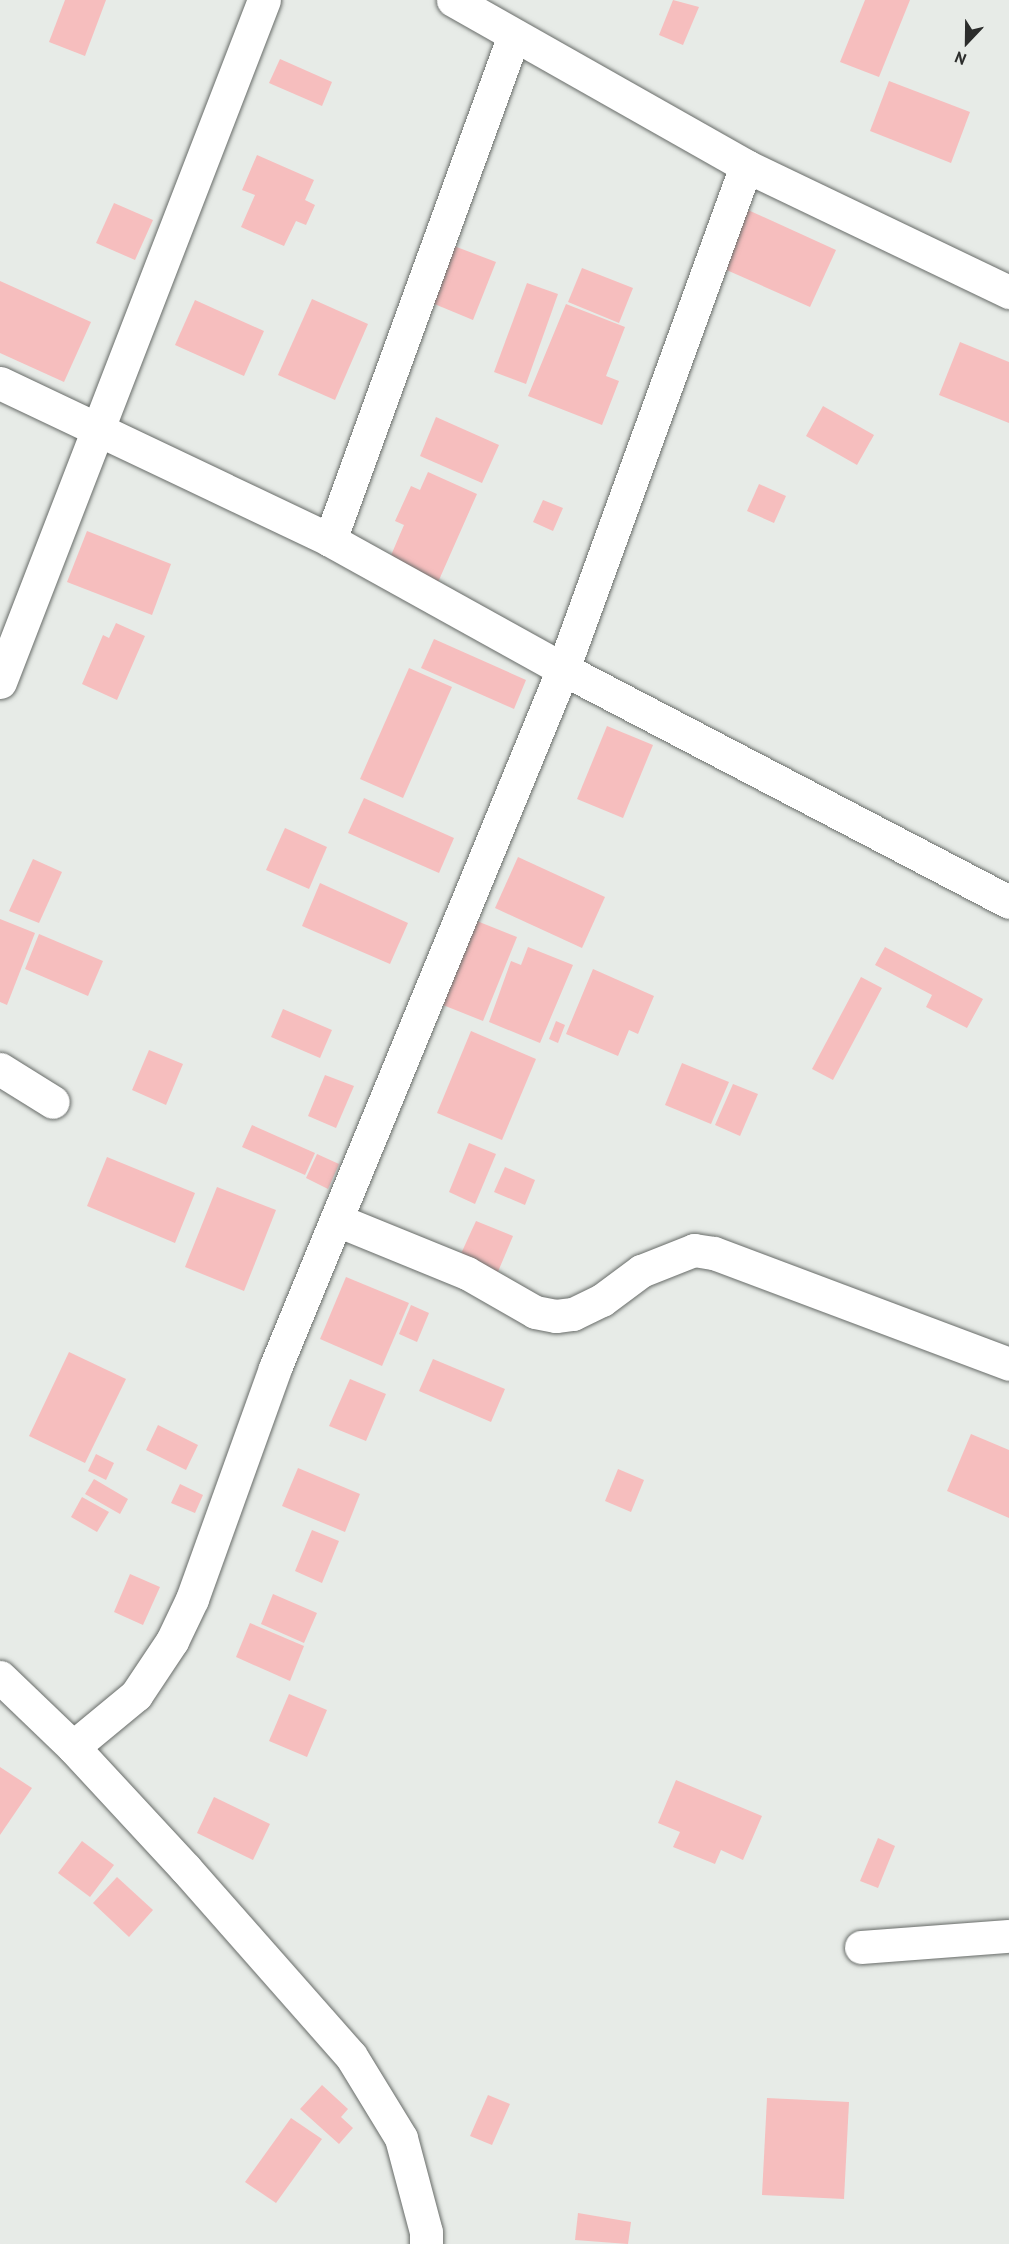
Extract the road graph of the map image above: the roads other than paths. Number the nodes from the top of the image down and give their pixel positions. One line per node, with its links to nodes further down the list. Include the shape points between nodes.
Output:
1 (264, 0): 7 (street)
2 (453, 0): 3 (street)
3 (514, 35): 4 (street); 8 (street)
4 (746, 166): 5 (street); 9 (street)
5 (1009, 292)
6 (0, 382): 7 (street)
7 (96, 428): 8 (street); 10 (street)
8 (330, 540): 9 (street)
9 (563, 669): 11 (street); 14 (street)
10 (0, 682)
11 (1009, 902)
12 (0, 1069): 13 (street)
13 (53, 1102)
14 (337, 1220): 15 (street, via 467,1273 535,1312 573,1314 602,1300 641,1271 694,1250 714,1253); 17 (street, via 275,1368 192,1599 172,1641 136,1695)
15 (1009, 1364)
16 (0, 1677): 17 (street)
17 (73, 1747): 20 (street, via 351,2056 401,2138)
18 (1009, 1936): 19 (street)
19 (861, 1947)
20 (426, 2244)

